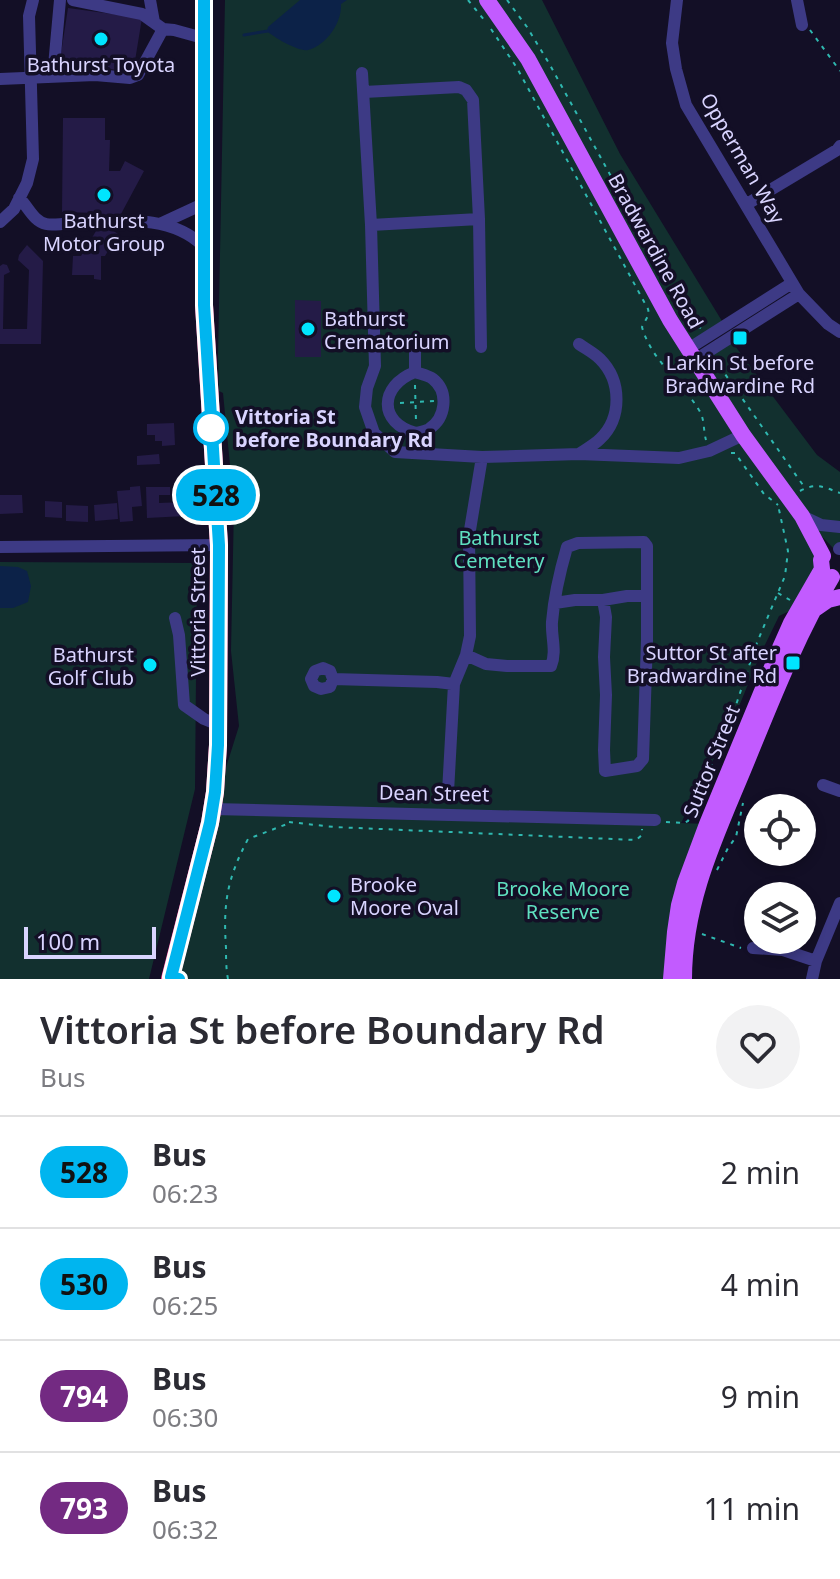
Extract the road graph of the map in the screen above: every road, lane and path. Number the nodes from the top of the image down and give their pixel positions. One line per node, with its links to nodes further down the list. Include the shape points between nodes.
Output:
1 (33, 0): 18 (street)
2 (60, 0): 16 (street)
3 (73, 0): 12 (street, via 142,14)
4 (150, 0): 12 (street)
5 (204, 0): 13 (highway, Vittoria Street)
6 (468, 0): 43 (path, via 517,68 648,309 644,334 700,412)
7 (487, 0): 36 (main road, Bradwardine Road, via 528,59)
8 (507, 0): 30 (path, via 550,65 693,326)
9 (677, 0): 23 (street, Opperman Way, via 672,43 686,105)
10 (797, 0): 11 (street)
11 (802, 25): 14 (path)
12 (159, 26): 13 (street); 16 (street, via 138,75)
13 (203, 38): 22 (highway, Vittoria Street)
14 (840, 71)
15 (362, 73): 19 (street)
16 (53, 77): 18 (street)
17 (0, 79): 18 (street)
18 (29, 79): 21 (street, via 33,159)
19 (364, 92): 24 (street, via 466,90 473,100); 27 (street)
20 (839, 150): 23 (street)
21 (19, 198): 25 (street); 26 (street, via 46,225)
22 (203, 204): 26 (street); 28 (highway, Vittoria Street)
23 (747, 204): 29 (street, Opperman Way)
24 (479, 219): 27 (street); 33 (street)
25 (0, 222)
26 (162, 223): 28 (street)
27 (371, 225): 44 (street, via 375,366 365,407 374,433 395,452)
28 (203, 246): 53 (highway, Vittoria Street)
29 (796, 289): 31 (street, Opperman Way); 36 (street)
30 (705, 331)
31 (840, 332)
32 (579, 344): 46 (street, via 600,358 617,395 614,421)
33 (481, 347)
34 (415, 351): 37 (street)
35 (719, 352): 48 (path, via 718,364)
36 (691, 355): 42 (main road, Bradwardine Road)
37 (415, 372): 38 (street, via 431,377); 39 (street, via 391,388); 40 (path)
38 (444, 400): 40 (path); 41 (street, via 441,416 429,429)
39 (387, 403): 40 (path); 41 (street, via 394,421)
40 (416, 403): 41 (path)
41 (416, 433): 44 (street)
42 (743, 435): 43 (street); 50 (main road, Bradwardine Road)
43 (709, 451): 46 (street, via 679,458)
44 (417, 453): 47 (street)
45 (730, 453): 50 (path, via 764,494)
46 (579, 454): 47 (street)
47 (482, 457): 62 (street, via 469,536)
48 (805, 488): 49 (path, via 820,486); 50 (path)
49 (840, 493)
50 (783, 501): 51 (main road, Bradwardine Road); 72 (path, via 785,576 730,723 688,821)
51 (802, 516): 52 (street); 55 (main road, Bradwardine Road)
52 (840, 527)
53 (219, 545): 54 (street); 65 (highway, Vittoria Street)
54 (0, 547)
55 (834, 563): 60 (main road, Suttor Street); 81 (main road, Suttor Street, via 791,623 693,858 679,905)
56 (646, 596): 58 (street); 58 (street, via 643,759 637,766 605,771); 59 (street, via 644,542 578,543 567,547)
57 (840, 597): 60 (main road)
58 (603, 600): 59 (street)
59 (555, 603): 62 (street, via 551,666 486,664)
60 (811, 613): 82 (main road, Suttor Street, via 697,885)
61 (175, 618): 65 (street, via 184,705)
62 (466, 655): 64 (street)
63 (333, 679): 64 (street)
64 (454, 684): 69 (street)
65 (219, 725): 70 (highway, Vittoria Street)
66 (823, 785): 68 (street)
67 (746, 791): 73 (path, via 736,837)
68 (840, 791)
69 (448, 792)
70 (213, 809): 71 (street, Dean Street); 79 (highway, Vittoria Street)
71 (288, 817): 72 (street, Dean Street); 72 (path, via 334,827 636,840); 80 (path, via 248,839 236,864 224,916)
72 (649, 820)
73 (716, 873)
74 (840, 903): 78 (street)
75 (700, 934): 76 (path)
76 (744, 949)
77 (795, 954): 78 (street)
78 (816, 961): 83 (street)
79 (173, 978)
80 (228, 979)
81 (671, 979)
82 (684, 979)
83 (812, 979)

